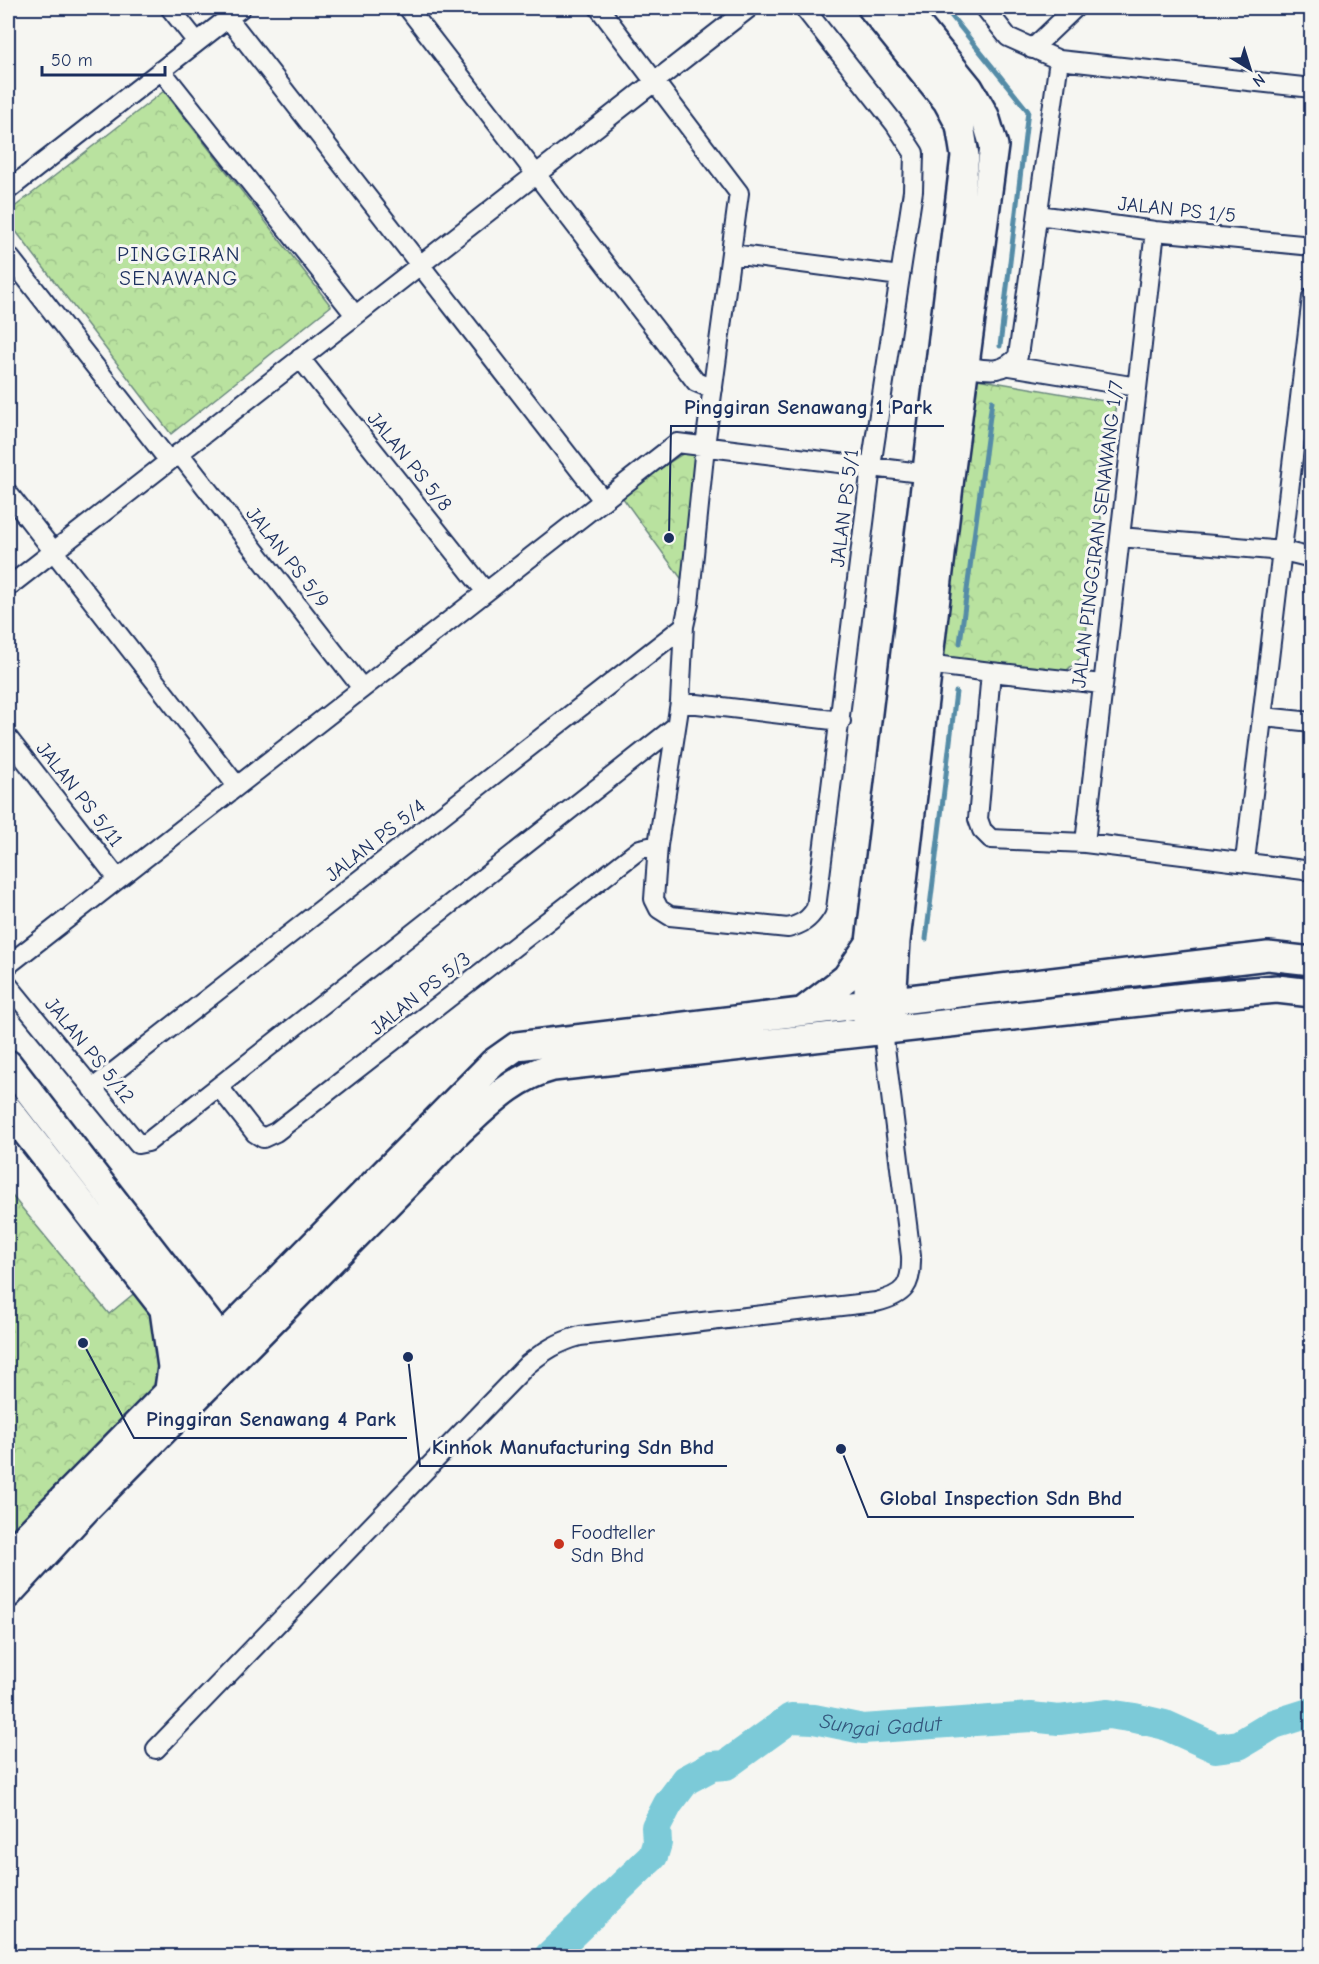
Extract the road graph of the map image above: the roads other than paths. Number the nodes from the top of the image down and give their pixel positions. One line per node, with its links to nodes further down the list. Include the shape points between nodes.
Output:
1 (170, 8): 11 (street)
2 (408, 8): 17 (street)
3 (599, 8): 15 (street)
4 (749, 8): 15 (street)
5 (804, 8): 25 (street, JALAN PS 5/1, via 914,153 913,191)
6 (872, 8): 29 (street, via 947,101 960,125 965,156)
7 (904, 8): 29 (street, via 969,88 985,116 994,146)
8 (986, 8): 12 (street, via 1008,37)
9 (1075, 8): 12 (street)
10 (234, 13): 11 (street); 24 (street)
11 (197, 42): 14 (street)
12 (1032, 49): 13 (street)
13 (1059, 60): 16 (street); 19 (street)
14 (161, 70): 18 (street); 27 (street)
15 (656, 80): 17 (street); 22 (street, via 739,194)
16 (1311, 88)
17 (536, 174): 24 (street); 32 (street, via 696,381)
18 (9, 186)
19 (1038, 215): 20 (street, JALAN PS 1/5); 30 (street, via 1018,356)
20 (1155, 231): 21 (street, JALAN PS 1/5); 31 (street, JALAN PINGGIRAN SENAWANG 1/7)
21 (1311, 246)
22 (732, 254): 25 (street); 32 (street)
23 (8, 255): 35 (street, JALAN PS 5/9)
24 (420, 264): 27 (street); 39 (street)
25 (900, 276): 36 (street, JALAN PS 5/1)
26 (1311, 297): 33 (street)
27 (355, 315): 28 (street)
28 (300, 358): 35 (street); 45 (street, JALAN PS 5/8)
29 (952, 364): 30 (street, via 1001,370); 37 (street)
30 (1010, 366): 31 (street)
31 (1137, 387): 40 (street, JALAN PINGGIRAN SENAWANG 1/7)
32 (713, 389): 34 (street)
33 (1306, 397): 42 (street, via 1281,541)
34 (705, 446): 36 (street); 39 (street, via 677,443); 46 (street)
35 (174, 457): 41 (street); 50 (street, JALAN PS 5/9)
36 (871, 467): 37 (street); 53 (street, JALAN PS 5/1)
37 (938, 475): 47 (street)
38 (8, 493): 41 (street)
39 (603, 500): 45 (street)
40 (1120, 537): 42 (street); 49 (street, JALAN PINGGIRAN SENAWANG 1/7)
41 (54, 551): 44 (street); 57 (street)
42 (1283, 551): 43 (street); 52 (street)
43 (1311, 558)
44 (8, 587)
45 (486, 592): 50 (street)
46 (684, 626): 51 (street); 74 (street, JALAN PS 5/4)
47 (916, 662): 48 (street); 63 (street)
48 (991, 672): 49 (street); 58 (street, via 978,819 981,830 992,839)
49 (1102, 684): 58 (street, JALAN PINGGIRAN SENAWANG 1/7)
50 (362, 688): 57 (street)
51 (680, 702): 53 (street); 55 (street)
52 (1263, 717): 54 (street); 60 (street)
53 (841, 721): 59 (street, JALAN PS 5/1, via 816,908 801,924 788,928 670,916 658,909 654,899)
54 (1311, 722)
55 (675, 726): 59 (street); 73 (street)
56 (8, 738): 62 (street, JALAN PS 5/11)
57 (237, 786): 62 (street)
58 (1085, 843): 60 (street)
59 (658, 845): 73 (street, JALAN PS 5/3, via 640,849 276,1132 263,1138 255,1133)
60 (1245, 861): 61 (street)
61 (1311, 871)
62 (118, 879): 65 (street)
63 (883, 941): 67 (street, via 921,981 935,987); 69 (street); 70 (street, via 846,978)
64 (1311, 961): 67 (street, via 1268,956)
65 (8, 965)
66 (8, 985): 74 (street, JALAN PS 5/12)
67 (969, 990): 69 (street)
68 (1311, 993): 71 (street, via 1277,989)
69 (878, 1002): 70 (street); 71 (street)
70 (802, 1012): 77 (street, via 517,1046 493,1063)
71 (880, 1031): 79 (street, via 536,1071 509,1086 460,1130); 83 (street, via 911,1256 912,1275 900,1293 876,1302 580,1336 547,1348)
72 (8, 1064): 76 (street)
73 (219, 1087): 74 (street, JALAN PS 5/12, via 148,1142 138,1144)
74 (92, 1089)
75 (8, 1109): 78 (street)
76 (189, 1298): 77 (street, via 228,1308); 79 (street)
77 (255, 1303): 79 (street)
78 (164, 1309): 79 (street); 80 (street, via 172,1367)
79 (219, 1358): 80 (street); 82 (street)
80 (169, 1389): 81 (street)
81 (8, 1555)
82 (8, 1594)
83 (156, 1749)

